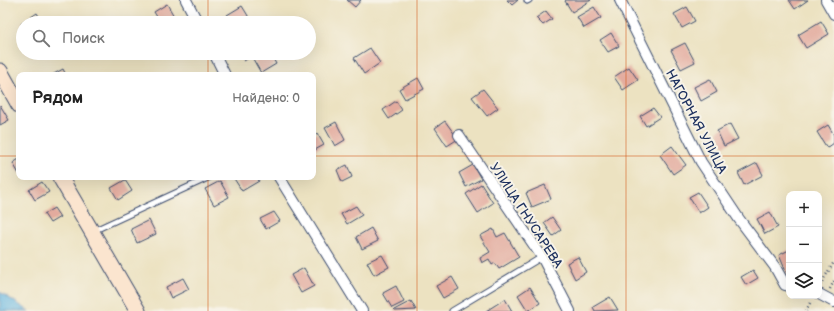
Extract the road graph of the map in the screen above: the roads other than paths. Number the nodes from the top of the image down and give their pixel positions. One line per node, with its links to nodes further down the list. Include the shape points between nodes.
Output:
1 (186, 0): 5 (street)
2 (620, 0): 16 (street, НАГОРНАЯ УЛИЦА, via 701,162)
3 (826, 0): 4 (street)
4 (834, 14)
5 (194, 16)
6 (218, 60): 8 (street)
7 (0, 71): 9 (main road)
8 (224, 72)
9 (16, 100)
10 (459, 135): 15 (street, УЛИЦА ГНУСАРЕВА)
11 (62, 180): 14 (main road)
12 (204, 180): 14 (lane)
13 (281, 180): 20 (street)
14 (92, 232): 19 (main road)
15 (542, 257): 21 (lane); 22 (street, УЛИЦА ГНУСАРЕВА)
16 (786, 285)
17 (822, 296): 18 (street)
18 (834, 302)
19 (138, 311)
20 (362, 311)
21 (452, 311)
22 (570, 311)

